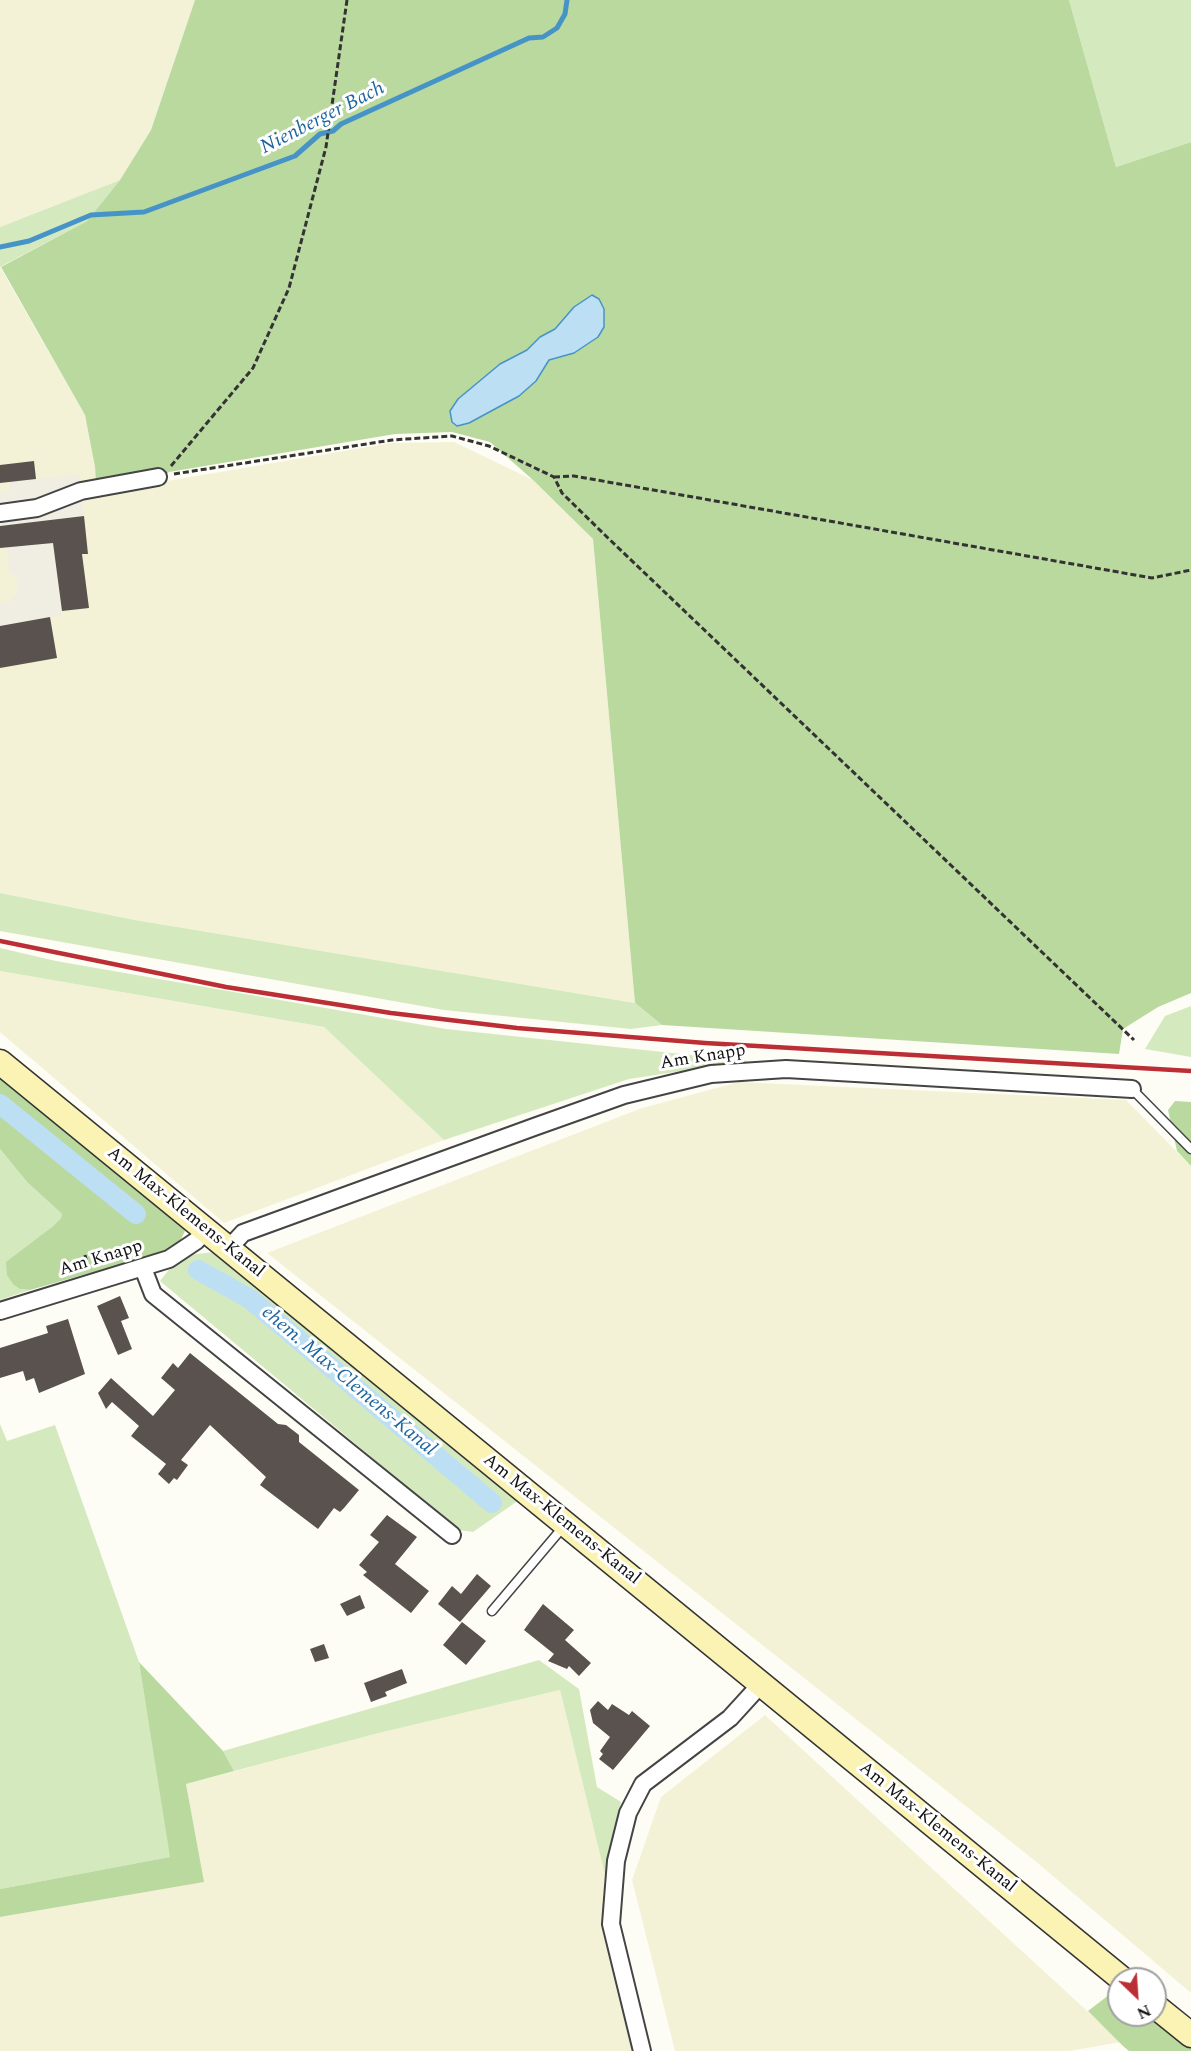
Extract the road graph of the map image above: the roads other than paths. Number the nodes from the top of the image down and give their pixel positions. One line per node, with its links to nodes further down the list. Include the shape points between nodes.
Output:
1 (158, 477): 2 (street, via 81,491 37,508)
2 (0, 513)
3 (0, 1062): 6 (main road, Am Max-Klemens-Kanal)
4 (1132, 1089): 5 (lane, Am Knapp); 7 (street, Am Knapp, via 786,1069 711,1074 624,1095 534,1127 243,1233)
5 (1191, 1149)
6 (206, 1230): 7 (main road, Am Max-Klemens-Kanal); 8 (street, Am Knapp, via 169,1259)
7 (229, 1248): 10 (main road, Am Max-Klemens-Kanal)
8 (143, 1268): 9 (street, Am Knapp); 11 (street, via 153,1294)
9 (0, 1311)
10 (562, 1528): 12 (lane); 13 (main road, Am Max-Klemens-Kanal)
11 (452, 1535)
12 (492, 1611)
13 (761, 1684): 14 (main road, Am Max-Klemens-Kanal); 17 (street, via 730,1718 643,1784 628,1813 616,1861 611,1924)
14 (1107, 1967)
15 (1167, 2016): 16 (main road)
16 (1191, 2035)
17 (642, 2051)

